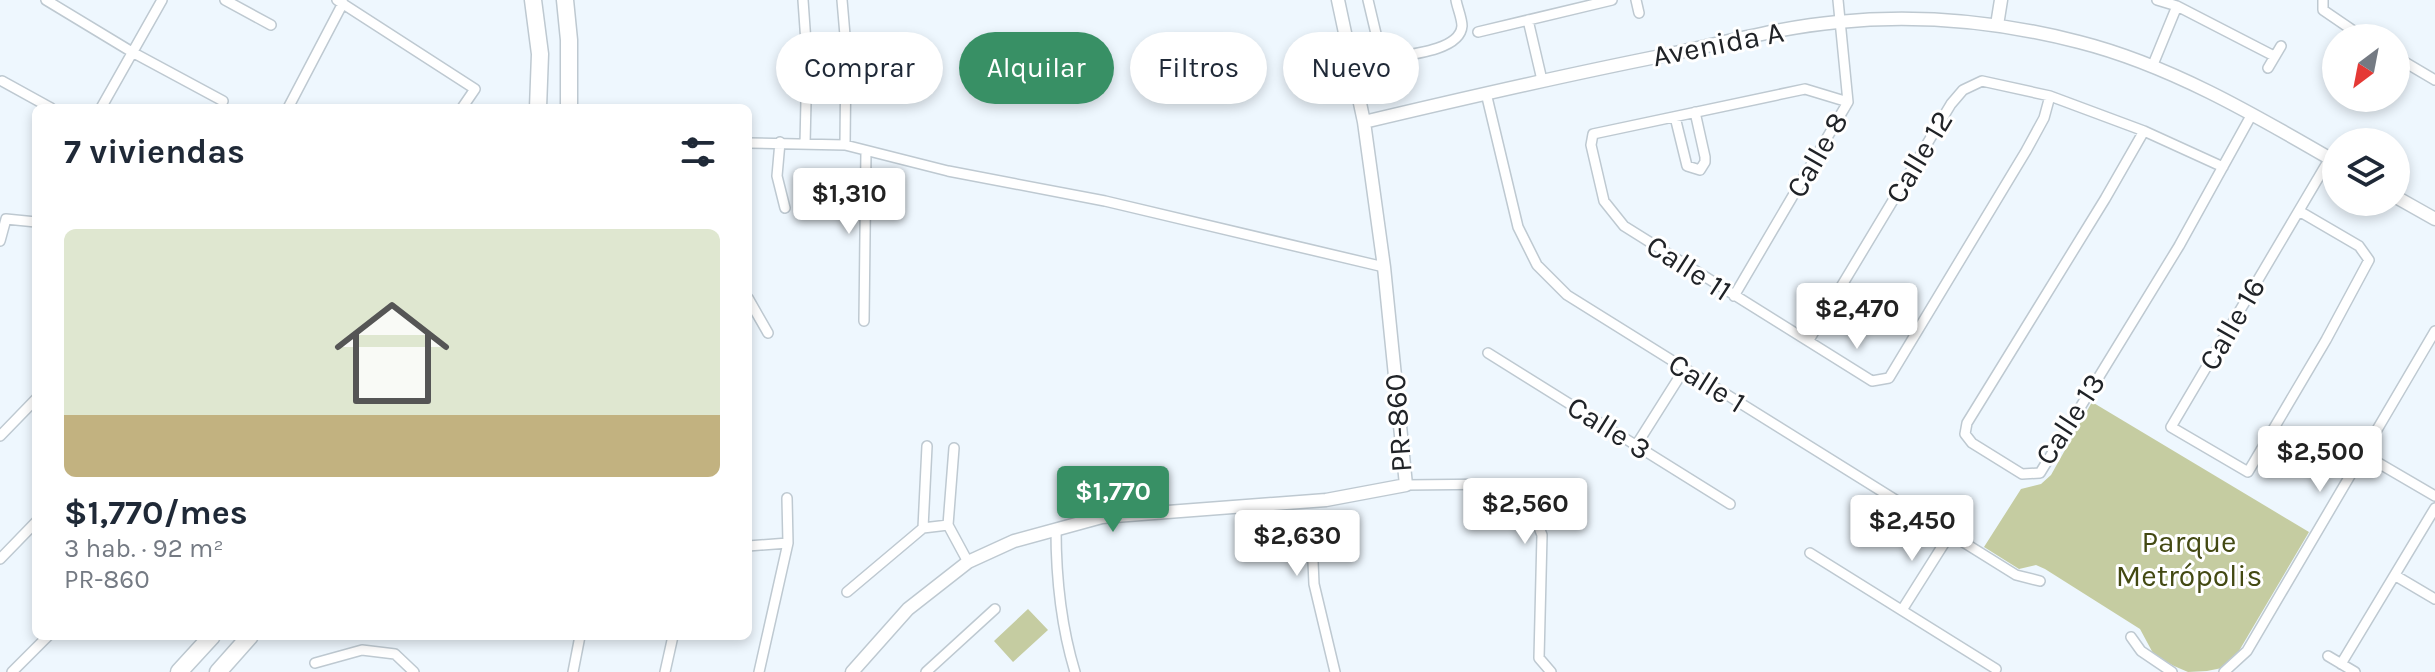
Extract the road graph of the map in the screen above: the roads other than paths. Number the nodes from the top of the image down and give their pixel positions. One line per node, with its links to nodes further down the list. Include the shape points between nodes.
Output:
1 (46, 0): 27 (street)
2 (162, 0): 27 (street)
3 (225, 0): 23 (street)
4 (533, 0): 43 (highway, via 540,54)
5 (565, 0): 44 (highway)
6 (803, 0): 52 (street)
7 (842, 0): 53 (street)
8 (1338, 0): 48 (street, PR-860 / PR-860)
9 (1368, 0): 10 (street, via 1382,59 1448,46 1462,26)
10 (1456, 0)
11 (1612, 0): 20 (street)
12 (1636, 0): 19 (street)
13 (1838, 0): 21 (street, Calle 8)
14 (2001, 0): 24 (street)
15 (2157, 0): 18 (street)
16 (2323, 0): 22 (street, via 2323,10)
17 (340, 2): 41 (street); 42 (street, via 475,89)
18 (2177, 6): 28 (street); 30 (street)
19 (1639, 13)
20 (1528, 20): 25 (street); 32 (street)
21 (1840, 22): 24 (street, Avenida A, via 1914,19); 32 (street, Avenida A); 38 (street, Calle 8)
22 (2344, 24)
23 (271, 25)
24 (1997, 25): 30 (street, Avenida A, via 2080,42)
25 (1478, 32)
26 (2281, 46): 28 (street)
27 (132, 52): 37 (street); 40 (street)
28 (2274, 56): 31 (street)
29 (2410, 65): 33 (street)
30 (2152, 67): 46 (street, Avenida A)
31 (2268, 68)
32 (1542, 80): 35 (street, Avenida A)
33 (2435, 80)
34 (2, 81): 39 (street)
35 (1486, 93): 48 (street, Avenida A); 72 (street, Calle 1, via 1518,227 1537,265 1567,295)
36 (2050, 96): 49 (street, Calle 12); 70 (street, Calle 12, via 1982,81 1963,90); 70 (street, Calle 11, via 2026,151 1889,378 1872,381)
37 (223, 101)
38 (1848, 102): 45 (street, via 1805,89); 65 (street, Calle 8)
39 (44, 104)
40 (103, 104)
41 (290, 104)
42 (465, 104)
43 (538, 104)
44 (569, 104)
45 (1695, 112): 47 (street); 47 (street, via 1705,157 1700,170 1687,166)
46 (2252, 114): 55 (street, Avenida A); 56 (street, Calle 13)
47 (1675, 117): 65 (street, Calle 11, via 1593,134 1604,201 1624,226)
48 (1364, 122): 64 (street, PR-860 / PR-860)
49 (2144, 131): 56 (street, Calle 12); 56 (street, Calle 13, via 1967,423 1965,434 1972,443 2022,474 2040,473)
50 (780, 142): 51 (street); 52 (street); 59 (street, via 777,176)
51 (752, 143)
52 (805, 144): 53 (street)
53 (845, 145): 54 (street)
54 (866, 151): 64 (street); 67 (street)
55 (2322, 154)
56 (2223, 167)
57 (2322, 176): 60 (street)
58 (2410, 205): 61 (street)
59 (785, 208)
60 (2299, 211): 60 (street, Calle 16, via 2359,246 2369,260 2248,472 2171,427)
61 (2435, 219)
62 (32, 222): 63 (street, via 6,219)
63 (0, 241)
64 (1384, 267): 79 (street, PR-860 / PR-860)
65 (1734, 296): 70 (street, Calle 11)
66 (752, 305): 69 (street)
67 (864, 321)
68 (2435, 331): 78 (street)
69 (768, 333)
70 (1809, 340)
71 (1488, 353): 75 (street, Calle 3)
72 (1685, 368): 75 (street); 89 (street, Calle 1)
73 (32, 403): 74 (street)
74 (0, 436)
75 (1637, 444): 82 (street, Calle 3)
76 (927, 446): 87 (street)
77 (954, 448): 85 (street)
78 (2363, 454): 80 (street); 124 (street, via 2247,651)
79 (1406, 485): 83 (street, PR-860 / PR-860, via 1326,500); 122 (street, via 1501,484 1529,502 1542,535 1539,658)
80 (2435, 496)
81 (787, 498): 90 (street)
82 (1730, 504)
83 (1242, 507): 88 (street, PR-860 / PR-860, via 1102,517); 121 (street, via 1298,525 1312,539 1314,584)
84 (2435, 508): 95 (street)
85 (948, 525): 87 (street); 94 (street)
86 (32, 526): 93 (street)
87 (923, 528): 97 (street)
88 (1056, 529): 94 (street, PR-860 / PR-860); 120 (street, via 1056,567)
89 (1950, 534): 96 (street, Calle 1, via 2016,575); 100 (street)
90 (788, 543): 91 (street); 117 (street)
91 (752, 546)
92 (1810, 553): 100 (street)
93 (0, 559)
94 (968, 562): 118 (street, PR-860 / PR-860, via 908,609)
95 (2396, 576): 98 (street); 109 (street)
96 (2040, 581)
97 (847, 592)
98 (2435, 599)
99 (995, 609): 119 (street)
100 (1902, 610): 110 (street)
101 (2131, 637): 123 (street, via 2141,651)
102 (44, 640): 111 (street)
103 (208, 640): 112 (highway)
104 (246, 640): 113 (highway)
105 (579, 640): 115 (street)
106 (672, 640): 116 (street)
107 (2328, 656): 109 (street)
108 (315, 663): 114 (street, via 362,650 395,654)
109 (2341, 664): 125 (street)
110 (1996, 669)
111 (12, 672)
112 (179, 672)
113 (218, 672)
114 (414, 672)
115 (573, 672)
116 (665, 672)
117 (759, 672)
118 (852, 672)
119 (926, 672)
120 (1075, 672)
121 (1335, 672)
122 (1551, 672)
123 (2172, 672)
124 (2224, 672)
125 (2355, 672)

